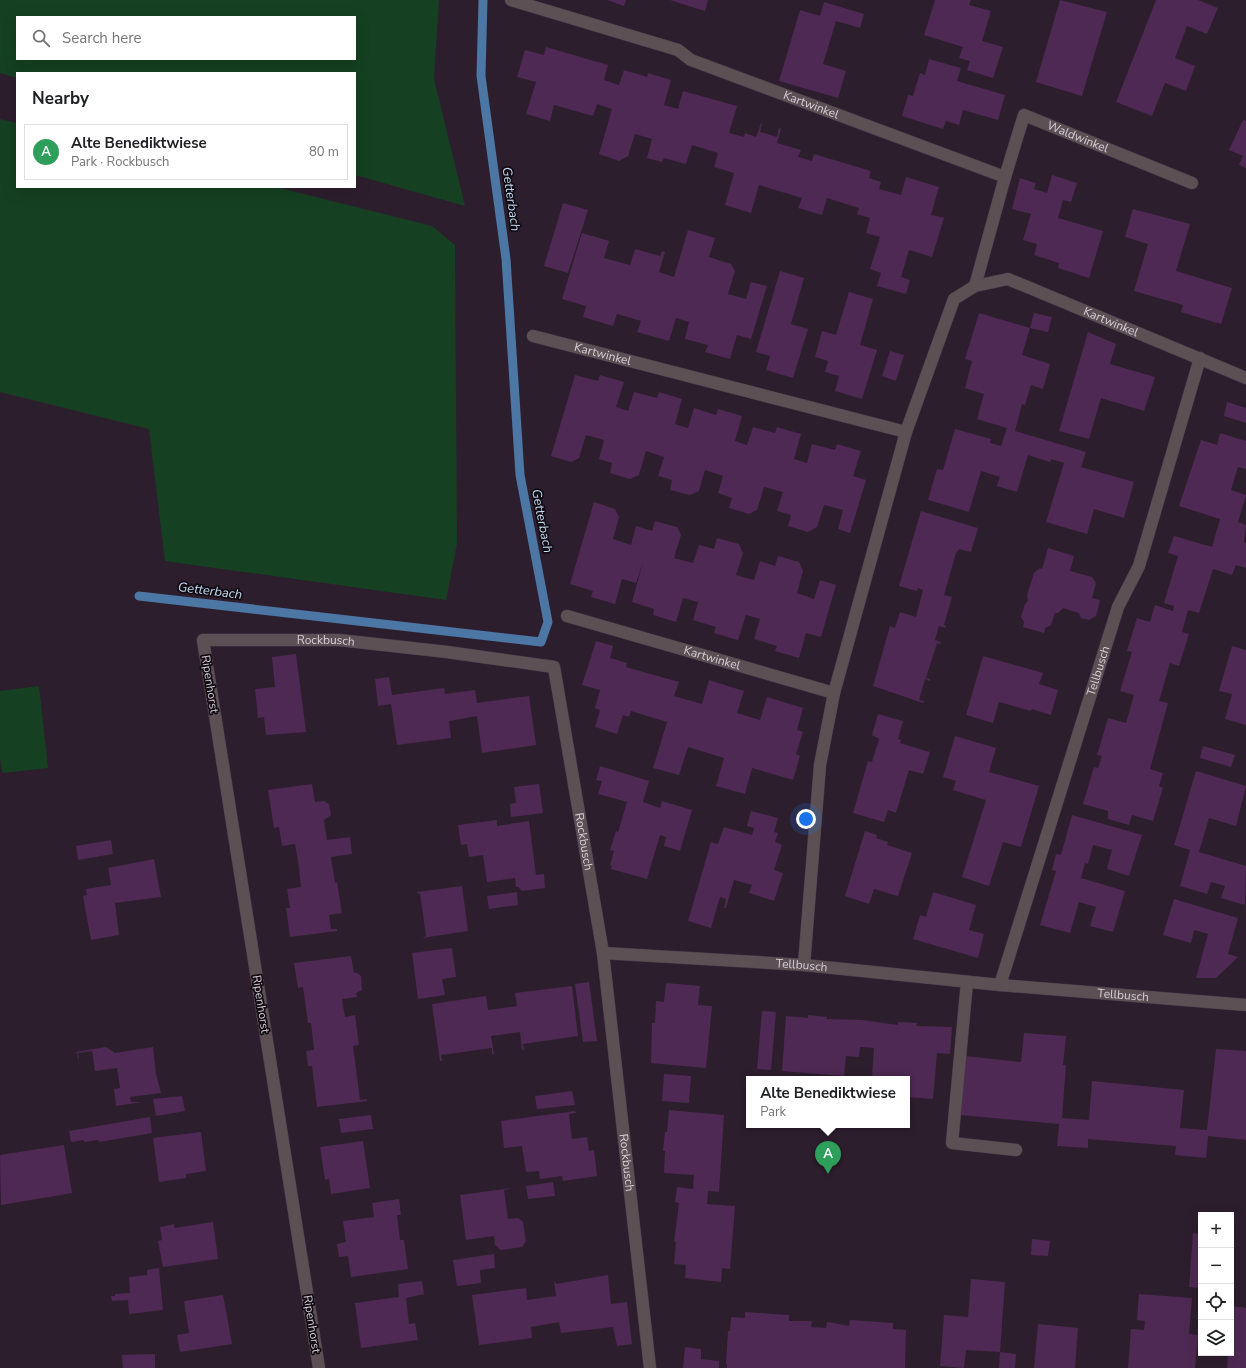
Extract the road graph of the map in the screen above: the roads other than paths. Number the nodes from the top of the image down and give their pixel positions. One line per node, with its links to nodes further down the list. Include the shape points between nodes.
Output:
1 (511, 0): 2 (street, Kartwinkel, via 678,50 691,60)
2 (1004, 177): 3 (street, Waldwinkel, via 1024,115); 4 (street)
3 (1192, 183)
4 (975, 286): 6 (street, Kartwinkel, via 1008,279); 8 (street, Kartwinkel, via 954,299)
5 (533, 336): 8 (street, Kartwinkel)
6 (1200, 358): 7 (street, Kartwinkel); 15 (street, Tellbusch, via 1138,566 1118,607)
7 (1246, 378)
8 (906, 432): 11 (street, Kartwinkel)
9 (567, 616): 11 (street, Kartwinkel)
10 (203, 640): 12 (street, Rockbusch, via 339,640 554,666); 18 (street, Ripenhorst)
11 (834, 694): 13 (street, Kartwinkel, via 820,765)
12 (603, 953): 13 (street, Tellbusch); 19 (street, Rockbusch)
13 (804, 965): 14 (street, Tellbusch)
14 (967, 982): 15 (street, Tellbusch); 17 (street, via 952,1144)
15 (1000, 985): 16 (street, Tellbusch)
16 (1245, 1003)
17 (1016, 1150)
18 (319, 1368)
19 (650, 1368)

